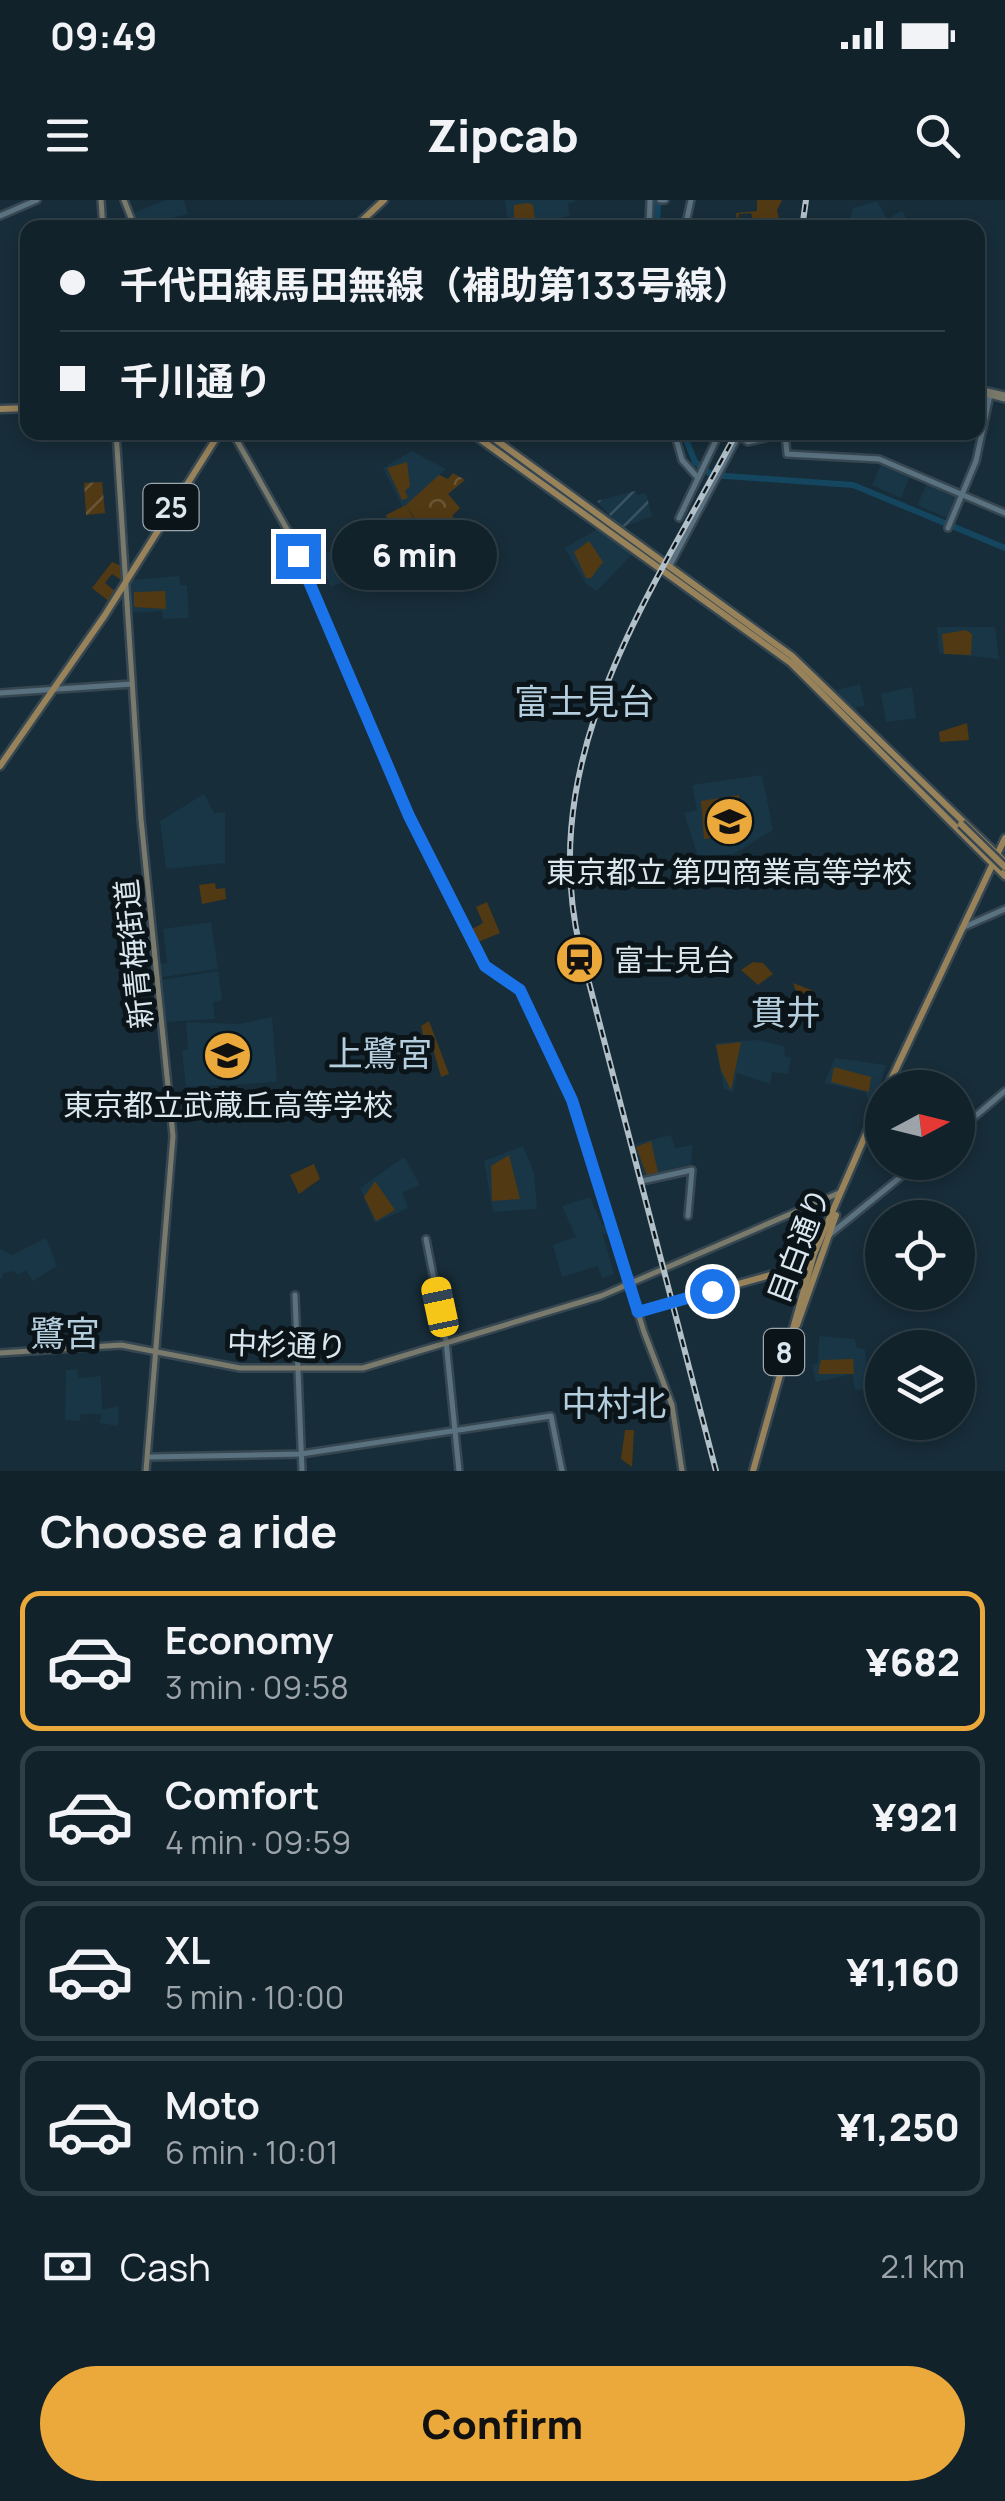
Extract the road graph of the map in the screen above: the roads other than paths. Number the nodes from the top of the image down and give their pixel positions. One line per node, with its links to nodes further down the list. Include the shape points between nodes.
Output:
1 (37, 200): 3 (street)
2 (384, 200): 4 (main road)
3 (0, 216)
4 (363, 220)
5 (985, 392): 6 (main road)
6 (990, 393): 7 (main road); 8 (street)
7 (1005, 397)
8 (985, 420)
9 (117, 440): 27 (main road, 新青梅街道)
10 (215, 440): 27 (main road, 25)
11 (237, 440): 52 (main road, via 288,531 409,816 485,966 520,990 572,1100)
12 (484, 440): 33 (main road, via 791,663)
13 (486, 440): 20 (main road)
14 (496, 440): 26 (main road)
15 (676, 440): 21 (street, via 684,464)
16 (716, 440): 21 (street)
17 (736, 440): 26 (street)
18 (788, 440): 22 (street, via 786,454 879,459)
19 (981, 440): 22 (street)
20 (495, 446)
21 (701, 472): 24 (street)
22 (962, 495): 23 (street); 25 (street)
23 (1005, 513)
24 (679, 518)
25 (949, 525)
26 (670, 566): 33 (main road, via 792,656)
27 (126, 584): 28 (main road, 新青梅街道); 29 (main road, 25)
28 (132, 684): 29 (street); 57 (main road, 新青梅街道, via 173,1136)
29 (56, 689): 30 (street); 32 (main road, 25)
30 (0, 693)
31 (891, 756): 33 (main road)
32 (0, 766)
33 (928, 794): 34 (main road)
34 (943, 809): 36 (main road); 37 (main road); 37 (main road, bridge); 37 (main road, bridge)
35 (1004, 844): 36 (main road); 37 (main road)
36 (988, 846): 37 (main road)
37 (1001, 866): 39 (main road); 39 (main road)
38 (1005, 909): 39 (street)
39 (965, 927): 40 (main road)
40 (897, 1070)
41 (1005, 1091): 42 (street)
42 (975, 1116)
43 (865, 1137): 47 (main road, 目白通り / 8)
44 (865, 1144): 49 (main road, 目白通り / 8)
45 (896, 1180): 49 (street)
46 (642, 1181): 48 (street, via 692,1170)
47 (842, 1192): 49 (main road, 目白通り / 8); 52 (main road, 中杉通り)
48 (688, 1216)
49 (825, 1235): 51 (main road, 目白通り / 8)
50 (426, 1239): 55 (street)
51 (813, 1264): 54 (main road); 67 (main road, 目白通り / 8)
52 (629, 1284): 54 (main road); 55 (main road, 中杉通り)
53 (295, 1294): 58 (street)
54 (638, 1312): 66 (main road, via 672,1405)
55 (446, 1341): 58 (main road, 中杉通り, via 363,1368); 59 (street)
56 (0, 1353): 57 (main road, 中杉通り, via 122,1345)
57 (158, 1355): 58 (main road, 中杉通り); 61 (main road, 新青梅街道)
58 (300, 1369): 60 (street)
59 (455, 1431): 60 (street); 64 (street); 65 (street, via 551,1416)
60 (301, 1454): 61 (street); 63 (street)
61 (150, 1457): 62 (main road, 新青梅街道)
62 (146, 1471)
63 (302, 1471)
64 (459, 1471)
65 (562, 1471)
66 (682, 1471)
67 (755, 1471)

